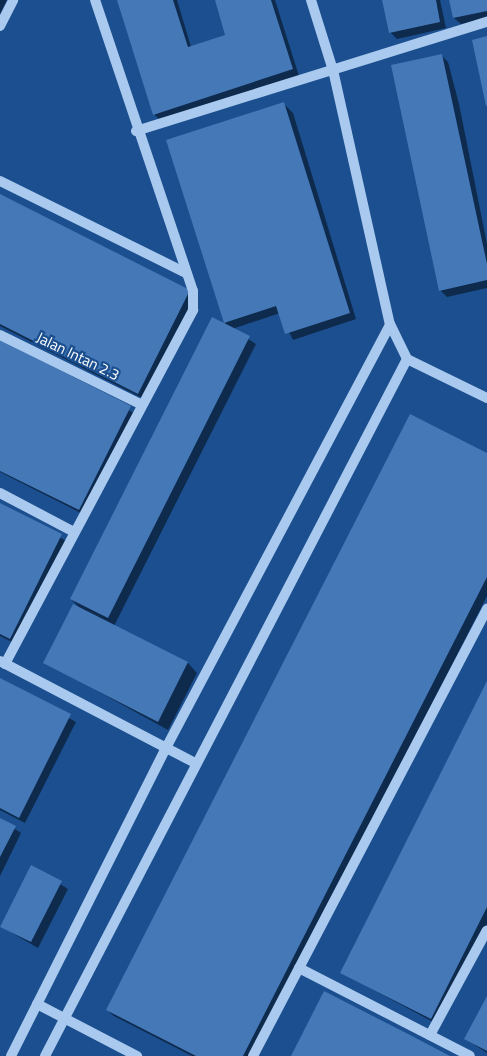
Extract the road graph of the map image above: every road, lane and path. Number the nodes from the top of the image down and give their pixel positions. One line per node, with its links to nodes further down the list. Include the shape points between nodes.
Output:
1 (13, 0): 5 (street)
2 (95, 0): 7 (street)
3 (311, 0): 6 (street)
4 (487, 22): 6 (street)
5 (0, 26)
6 (333, 70): 7 (street); 10 (street)
7 (136, 131): 9 (street)
8 (0, 181): 9 (street)
9 (186, 273): 14 (street, via 194,299 193,310)
10 (390, 324): 12 (street); 19 (street)
11 (0, 335): 14 (street, Jalan Intan 2.3)
12 (407, 359): 13 (street); 20 (street)
13 (487, 398)
14 (142, 405): 16 (street)
15 (0, 493): 16 (street)
16 (74, 532): 18 (street)
17 (487, 609): 22 (street)
18 (2, 662): 19 (street)
19 (167, 746): 20 (street); 23 (street)
20 (195, 763): 24 (street)
21 (487, 930): 25 (street)
22 (299, 968): 25 (street); 29 (street)
23 (37, 1004): 24 (street); 26 (street)
24 (66, 1019): 27 (street); 28 (street)
25 (430, 1035): 30 (street)
26 (11, 1056)
27 (45, 1056)
28 (137, 1056)
29 (253, 1056)
30 (470, 1056)

